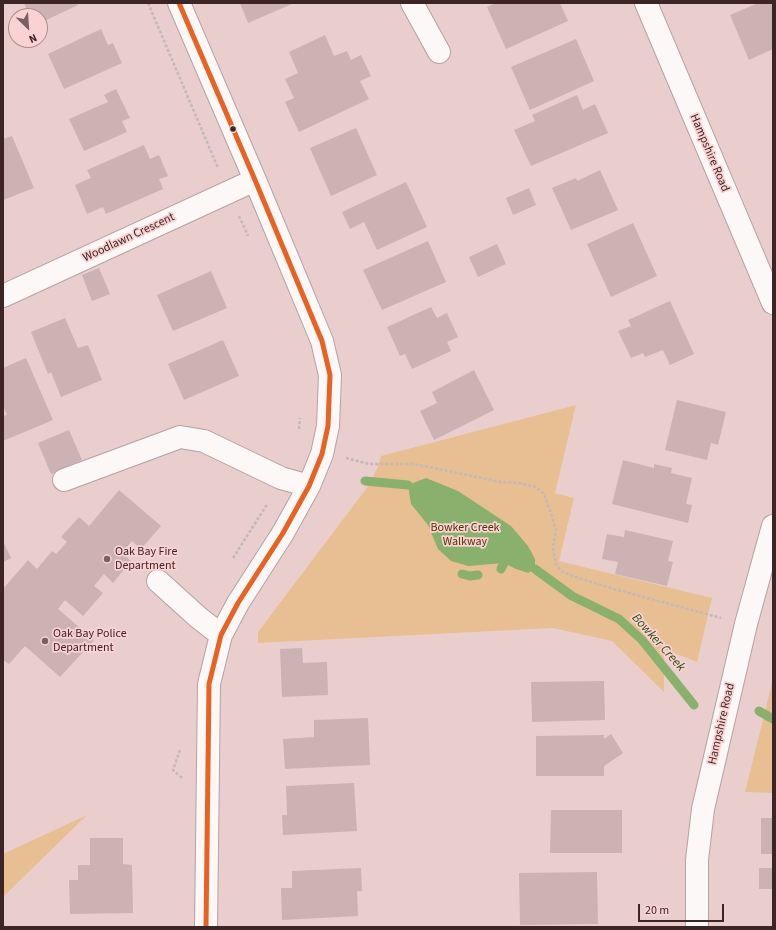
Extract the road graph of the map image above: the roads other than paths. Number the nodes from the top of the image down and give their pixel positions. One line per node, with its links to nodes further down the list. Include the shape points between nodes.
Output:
1 (179, 3): 5 (street)
2 (412, 3): 4 (street)
3 (646, 3): 7 (street, Hampshire Road)
4 (439, 52)
5 (255, 180): 6 (street, Woodlawn Crescent); 9 (street, via 322,340 330,375 328,426 322,454)
6 (3, 296)
7 (773, 303)
8 (64, 480): 9 (street, via 180,437 204,441 280,478)
9 (308, 486): 12 (street, via 284,532 238,603)
10 (773, 526): 14 (street, Hampshire Road, via 746,624 702,809 697,860)
11 (158, 581): 12 (street)
12 (221, 635): 13 (street, via 209,684)
13 (206, 927)
14 (698, 927)

